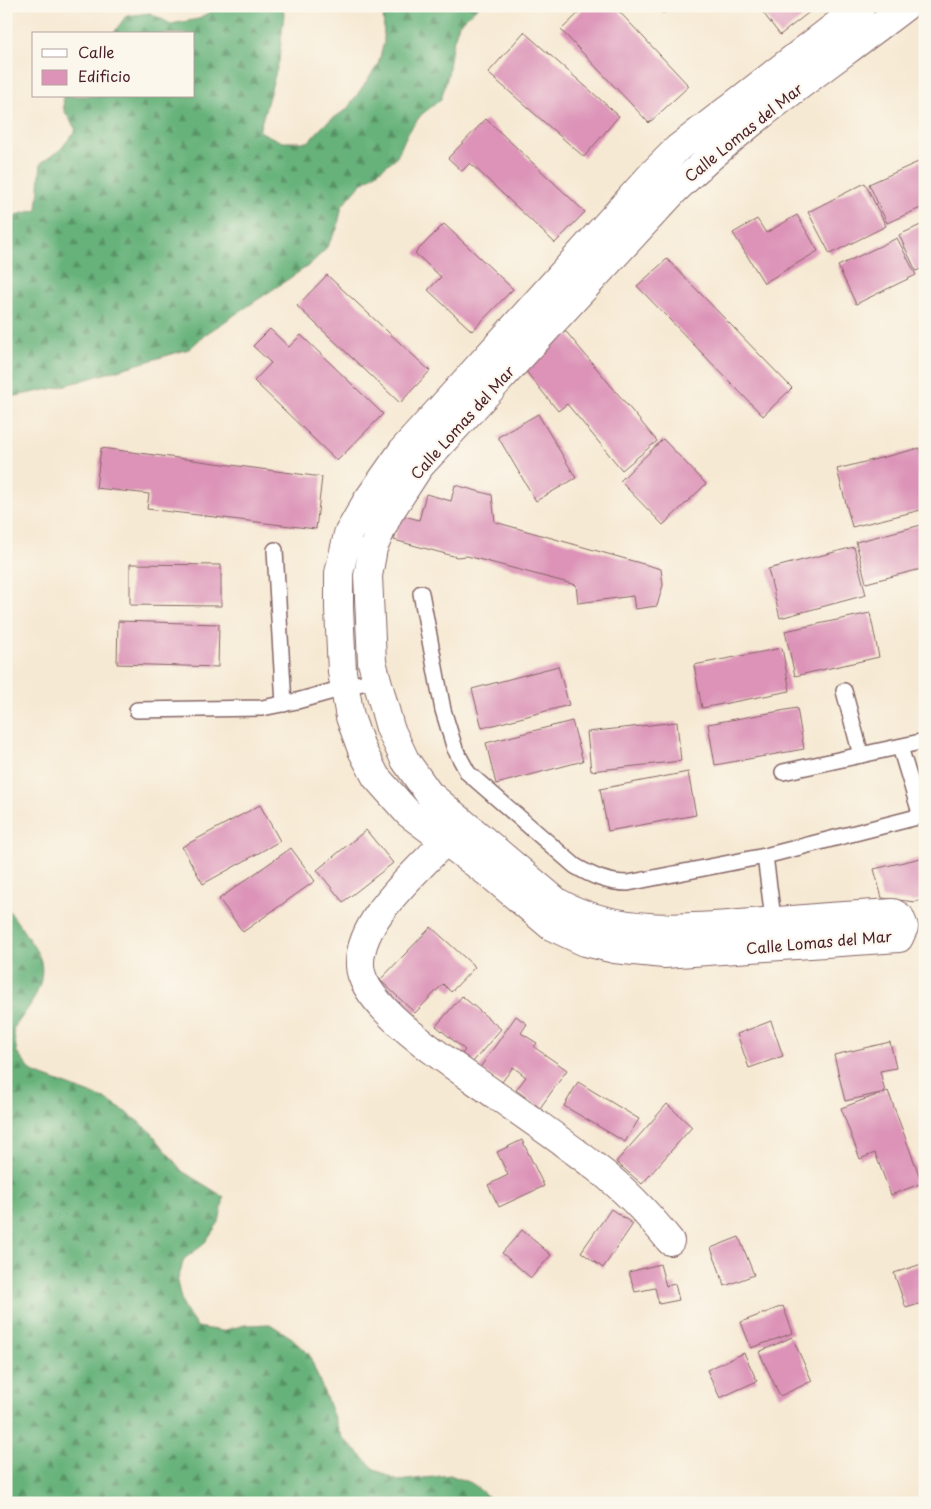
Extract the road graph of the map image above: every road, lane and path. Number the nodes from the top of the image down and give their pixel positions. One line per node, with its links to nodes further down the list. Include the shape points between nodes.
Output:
1 (861, 6): 6 (street, Calle Lomas del Mar, via 678,148 403,450 348,534 338,573)
2 (906, 6): 5 (street, Calle Lomas del Mar, via 697,168 419,467 388,515 373,548 368,602)
3 (275, 550): 8 (lane)
4 (421, 593): 16 (lane, via 443,710 455,749 468,773 575,866 605,880 628,883)
5 (376, 679): 6 (lane); 17 (street, Calle Lomas del Mar, via 390,728 405,760 429,794 557,902 578,913 608,922)
6 (345, 687): 8 (lane); 15 (street, Calle Lomas del Mar, via 350,717 376,777 408,813)
7 (844, 691): 12 (lane)
8 (284, 704): 9 (lane, via 262,708)
9 (137, 710)
10 (925, 741): 11 (lane)
11 (900, 746): 12 (lane); 14 (lane)
12 (861, 755): 13 (lane)
13 (783, 772)
14 (923, 816): 16 (lane)
15 (445, 841): 17 (street, Calle Lomas del Mar, via 551,926 585,942 614,949 664,954); 18 (street, via 370,926 360,967 367,987 377,1001 430,1050 605,1174 649,1215)
16 (765, 856): 17 (lane)
17 (775, 935)
18 (670, 1241)

